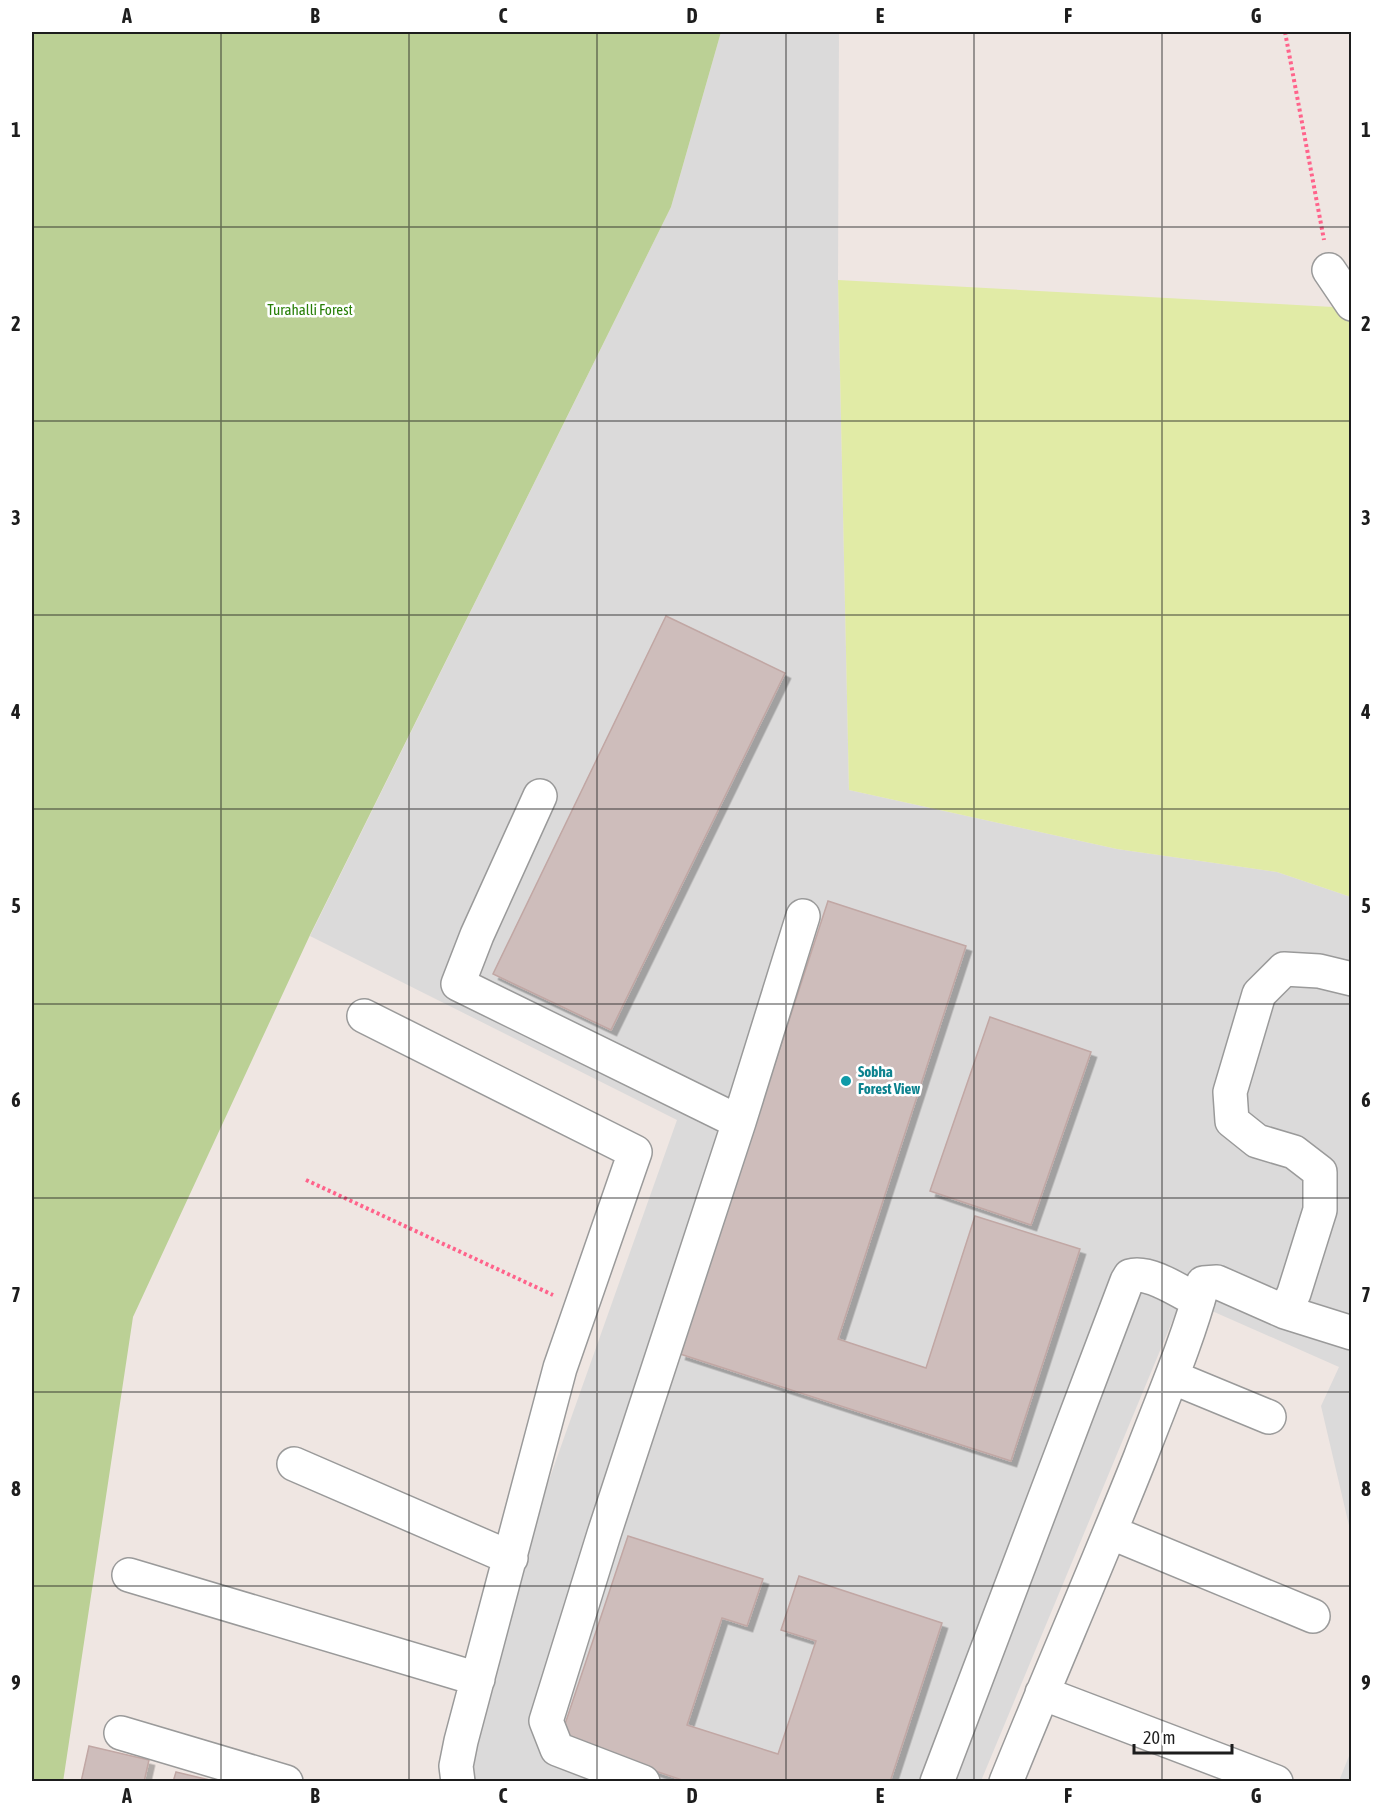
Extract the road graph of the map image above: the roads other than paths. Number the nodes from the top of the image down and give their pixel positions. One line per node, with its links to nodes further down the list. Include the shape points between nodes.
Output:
1 (1329, 270): 2 (street)
2 (1352, 304)
3 (540, 796): 7 (street, via 458,984)
4 (803, 916): 7 (street)
5 (1352, 979): 9 (street, via 1319,971 1284,969 1259,994 1230,1092 1232,1121 1257,1141 1294,1152 1320,1172 1320,1210)
6 (364, 1016): 15 (street, via 635,1152 560,1368)
7 (739, 1122): 23 (street, via 546,1721 557,1749)
8 (1198, 1301): 9 (street, via 1203,1283 1217,1282); 11 (street); 24 (street, via 1143,1276 1130,1276 1127,1281)
9 (1285, 1312): 10 (street)
10 (1352, 1333)
11 (1172, 1377): 12 (street); 14 (street)
12 (1269, 1417)
13 (294, 1464): 15 (street)
14 (1110, 1532): 17 (street); 19 (street)
15 (511, 1557): 18 (street)
16 (129, 1575): 18 (street)
17 (1313, 1616)
18 (478, 1679): 22 (street, via 456,1766)
19 (1042, 1693): 25 (street); 26 (street)
20 (121, 1733): 21 (street)
21 (286, 1782)
22 (458, 1782)
23 (643, 1782)
24 (937, 1782)
25 (1006, 1782)
26 (1276, 1782)

